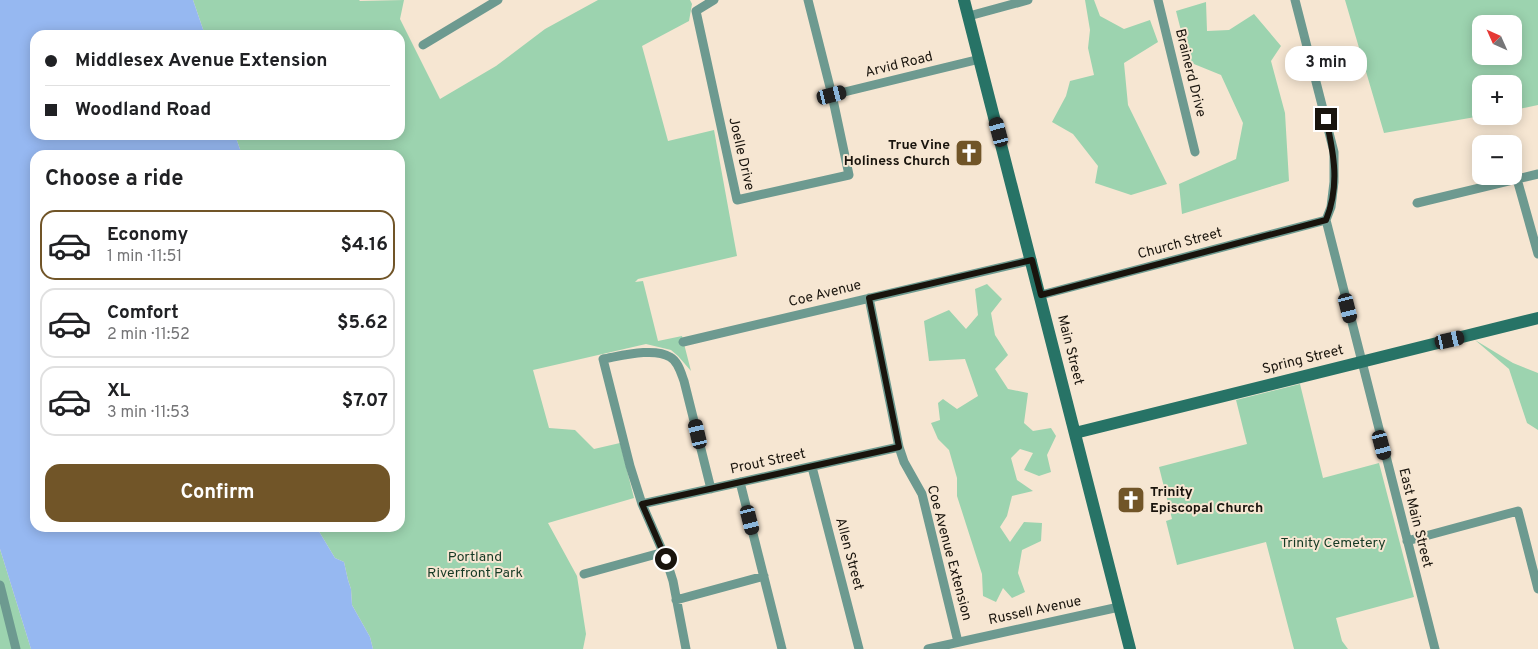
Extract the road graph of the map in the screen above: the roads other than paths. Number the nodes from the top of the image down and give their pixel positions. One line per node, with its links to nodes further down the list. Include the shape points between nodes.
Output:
1 (498, 0): 9 (street)
2 (714, 0): 11 (street, Joelle Drive, via 696,11 737,200 849,175)
3 (808, 0): 11 (street)
4 (964, 0): 8 (main road, Main Street)
5 (1028, 0): 8 (street)
6 (1158, 0): 12 (street, Brainerd Drive)
7 (1295, 0): 18 (street, via 1334,152 1334,182)
8 (968, 16): 10 (main road, Main Street)
9 (423, 45)
10 (980, 59): 11 (street, Arvid Road); 20 (main road, Main Street)
11 (832, 95)
12 (1195, 152)
13 (1538, 174): 14 (street)
14 (1522, 178)
15 (1492, 185): 17 (street)
16 (1519, 185): 19 (street)
17 (1417, 203)
18 (1326, 220): 21 (street, Church Street); 25 (street, East Main Street)
19 (1538, 254)
20 (1032, 260): 21 (main road, Main Street); 22 (street, Coe Avenue)
21 (1041, 295): 26 (main road, Main Street)
22 (869, 298): 24 (street, Coe Avenue); 27 (street, Coe Avenue Extension)
23 (1538, 318): 25 (main road, Spring Street)
24 (683, 342)
25 (1361, 361): 26 (main road, Spring Street); 32 (street, East Main Street)
26 (1075, 433): 39 (main road, Main Street)
27 (899, 447): 28 (street, Prout Street); 40 (street, Coe Avenue Extension, via 922,494)
28 (812, 466): 29 (street, Prout Street); 44 (street, Allen Street)
29 (740, 482): 30 (street, Prout Street); 35 (street)
30 (711, 489): 31 (street, Prout Street); 31 (street, via 684,381 671,357 644,352 603,358)
31 (642, 504): 33 (street)
32 (1407, 541): 37 (street, via 1518,511); 47 (street, East Main Street)
33 (664, 552): 34 (street); 38 (street)
34 (584, 574)
35 (764, 576): 38 (street); 43 (street)
36 (0, 584): 41 (street)
37 (1538, 589)
38 (676, 600): 42 (street)
39 (1119, 606): 40 (street, Russell Avenue); 46 (main road, Main Street)
40 (958, 642): 45 (street, Russell Avenue)
41 (16, 649)
42 (686, 649)
43 (782, 649)
44 (859, 649)
45 (928, 649)
46 (1130, 649)
47 (1435, 649)

